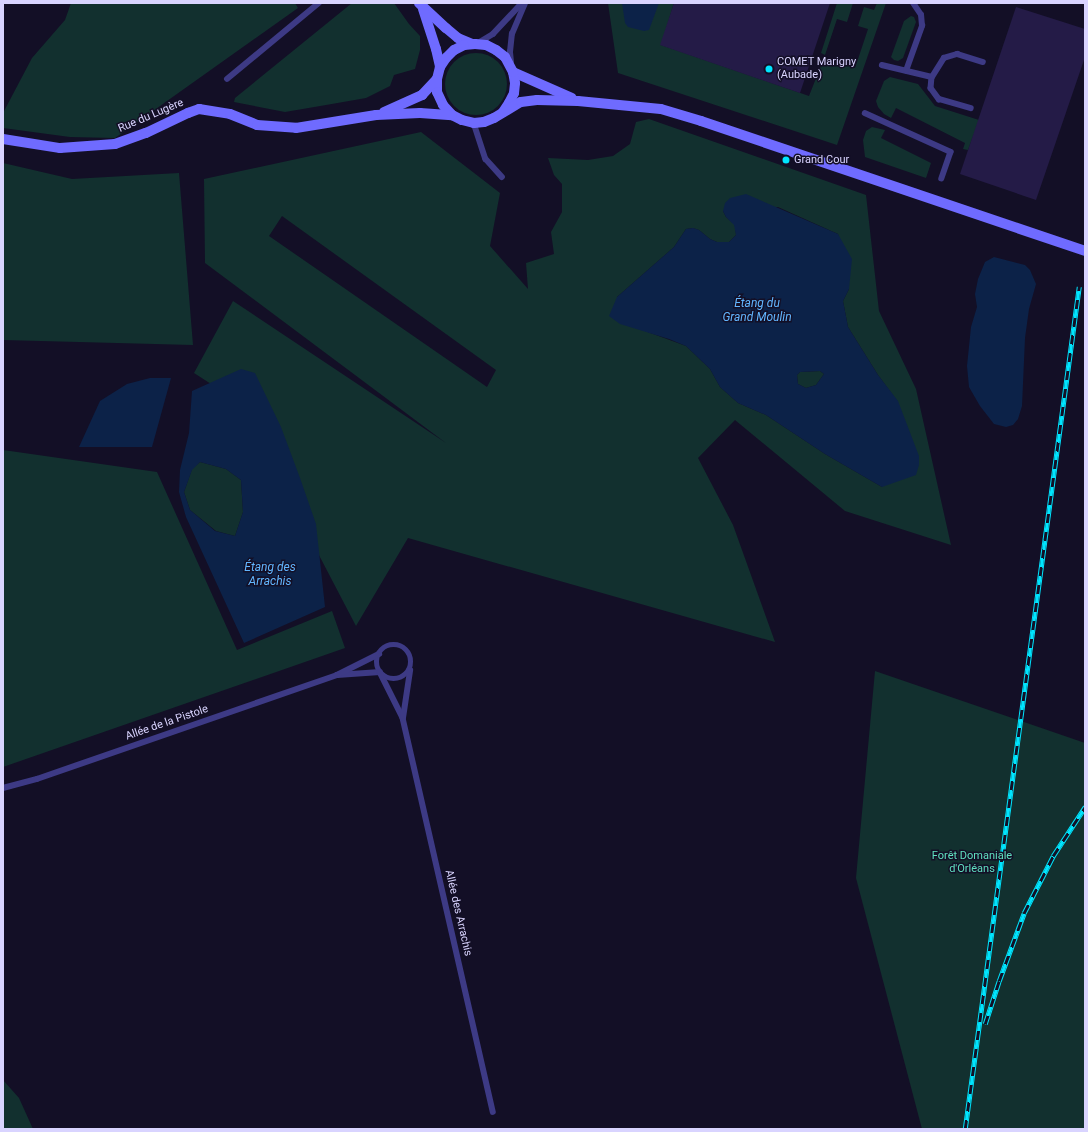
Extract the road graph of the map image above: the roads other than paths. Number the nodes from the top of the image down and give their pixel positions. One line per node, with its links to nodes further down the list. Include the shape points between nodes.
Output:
1 (319, 3): 12 (lane)
2 (523, 3): 5 (lane, via 493,34); 9 (lane, via 512,34)
3 (913, 3): 10 (lane, via 921,15 922,26)
4 (420, 5): 5 (street, via 458,38); 8 (street)
5 (474, 44): 8 (street, via 454,50); 9 (street, via 486,45 496,50 505,57)
6 (983, 62): 11 (lane, via 957,54 944,58)
7 (882, 65): 10 (lane)
8 (440, 67): 13 (street)
9 (512, 69): 14 (street); 16 (street, via 514,93)
10 (906, 71): 11 (lane)
11 (932, 77): 15 (lane, via 931,88 939,99)
12 (227, 79)
13 (437, 79): 18 (street, via 437,92 442,105); 19 (street, Rue du Lugère, via 422,95)
14 (578, 101): 16 (street, via 521,102); 24 (street, via 661,110 701,121)
15 (971, 108)
16 (503, 112): 20 (street, via 494,118)
17 (865, 113): 23 (lane, via 951,152)
18 (452, 114): 19 (street, Rue du Lugère, via 420,112); 20 (street, via 462,120)
19 (376, 115): 21 (street, Rue du Lugère, via 284,128 257,125 230,114 199,110 115,144 60,148)
20 (474, 122): 22 (lane, via 486,159)
21 (3, 139)
22 (502, 177)
23 (942, 178)
24 (1085, 251)
25 (379, 654): 26 (lane, via 382,649 392,644 403,646 410,654); 27 (lane, via 377,663); 28 (lane)
26 (411, 667): 27 (lane, via 405,676 400,678 389,678); 29 (lane)
27 (380, 672): 28 (lane); 29 (lane)
28 (337, 675): 30 (lane, Allée de la Pistole, via 37,779)
29 (403, 718): 31 (lane, Allée des Arrachis)
30 (3, 788)
31 (493, 1112)

